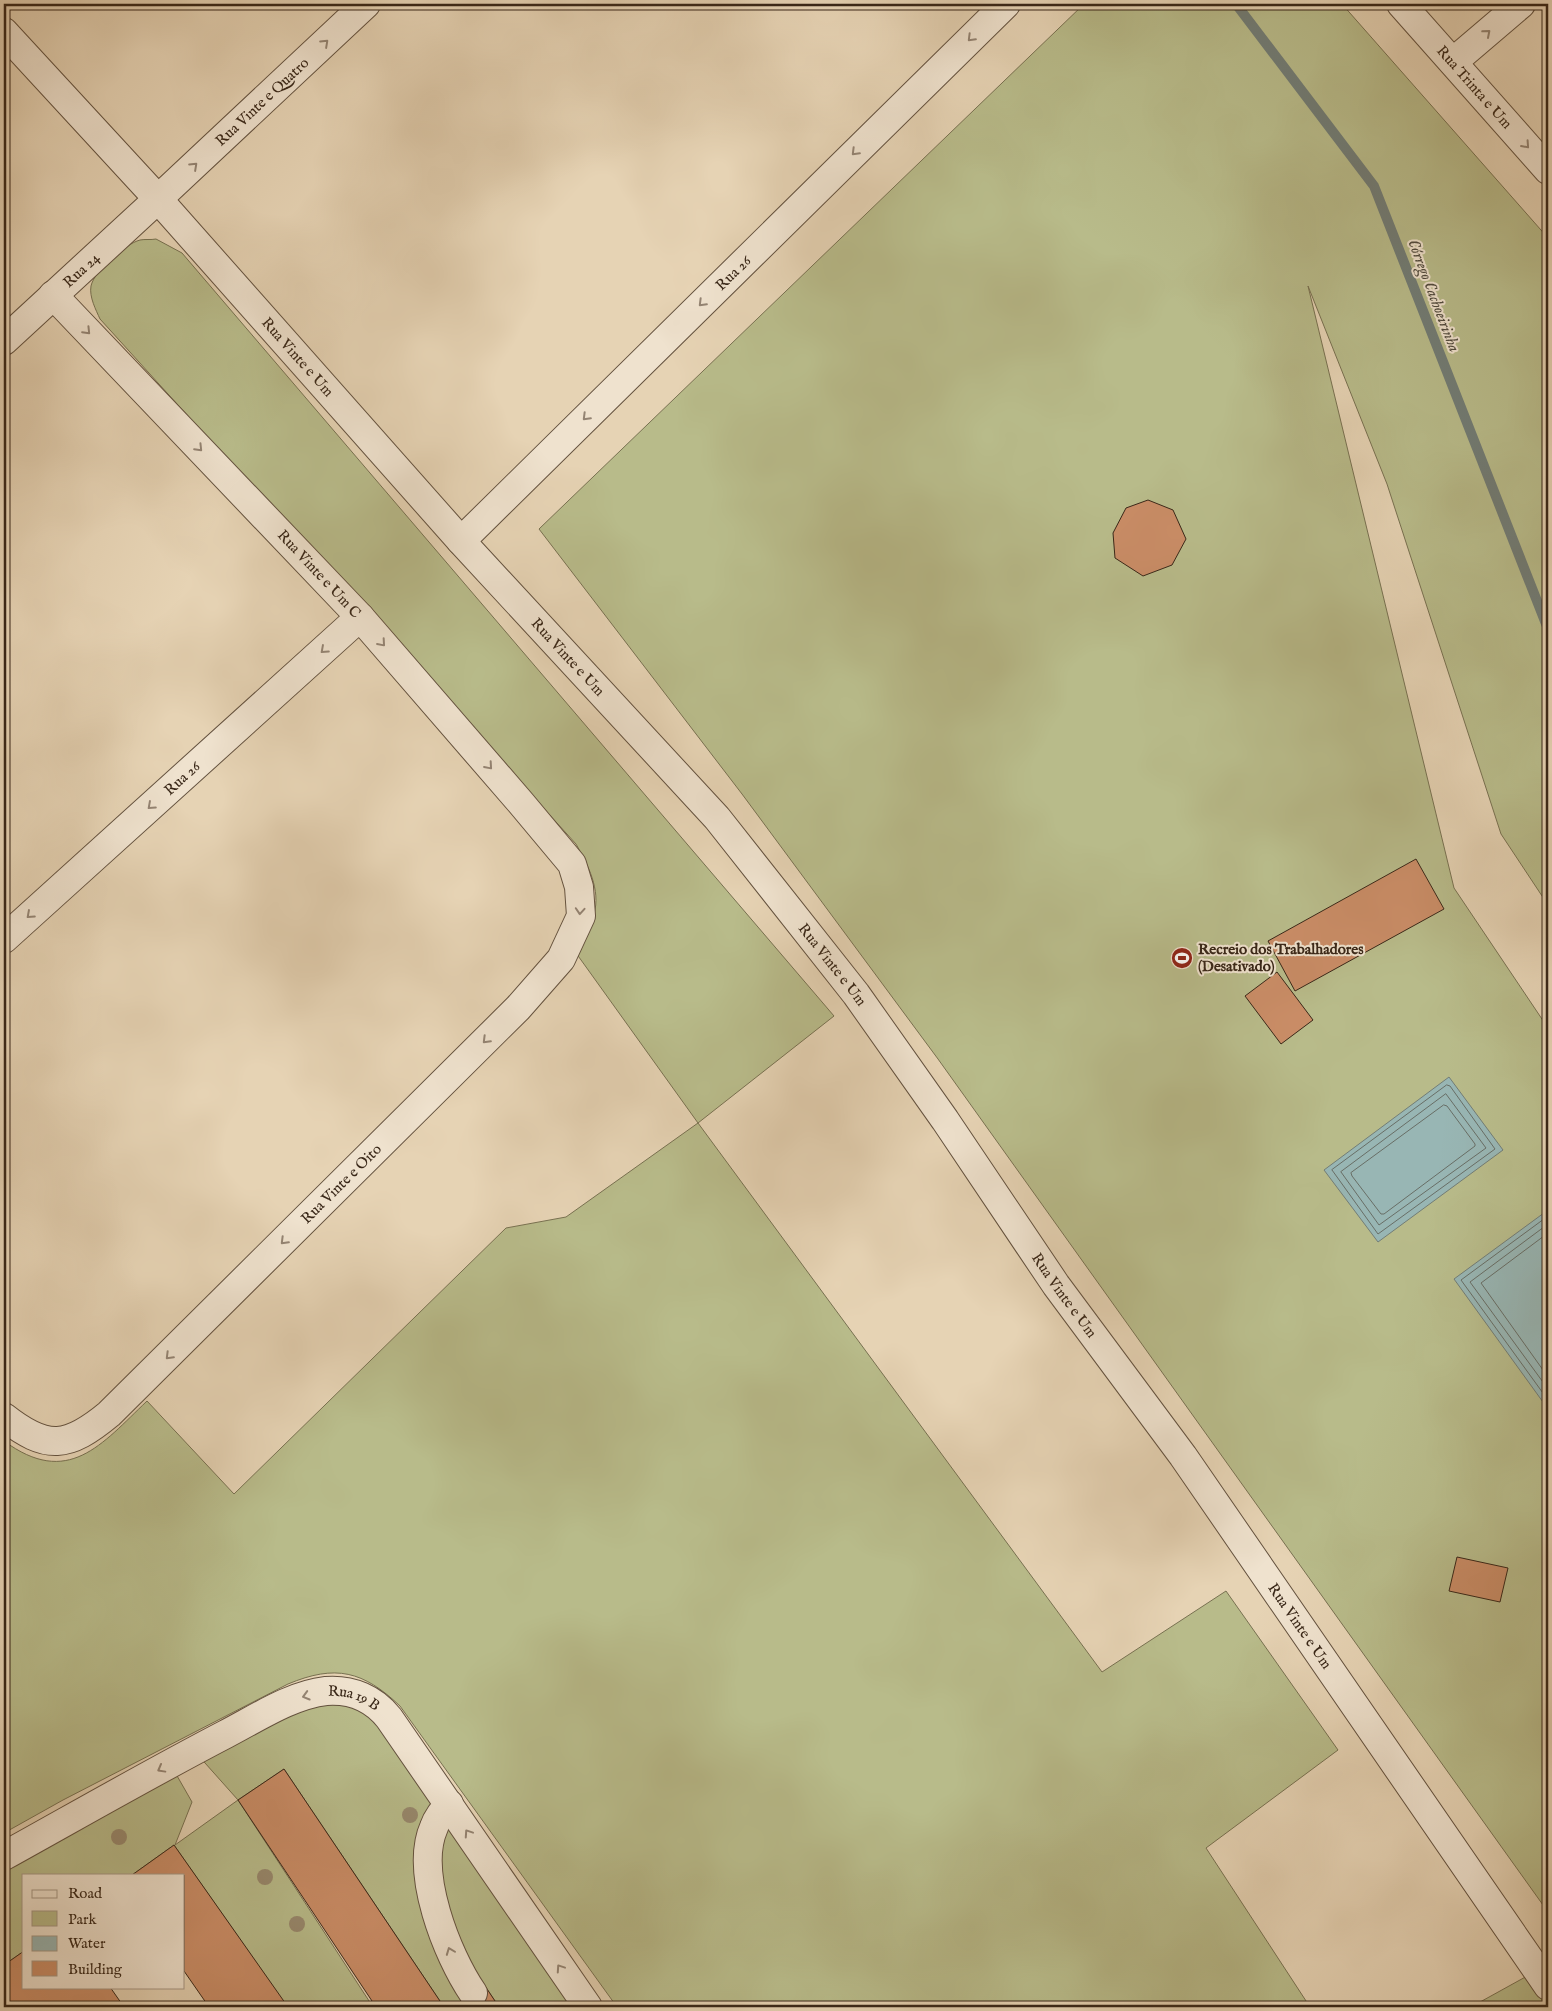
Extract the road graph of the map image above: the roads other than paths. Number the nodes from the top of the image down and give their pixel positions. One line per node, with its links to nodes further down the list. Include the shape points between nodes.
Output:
1 (366, 4): 8 (street, Rua Vinte e Quatro, one-way to 1)
2 (1006, 4): 11 (street, Rua 26, one-way to 11)
3 (1401, 4): 6 (street, Rua Trinta e Um)
4 (1520, 4): 6 (street, one-way to 4)
5 (4, 32): 8 (street, Rua Vinte e Um)
6 (1453, 62): 7 (street, Rua Trinta e Um, one-way to 7)
7 (1548, 170)
8 (158, 199): 9 (street, Rua 24); 11 (street, Rua Vinte e Um)
9 (54, 295): 10 (street, Rua 24); 12 (street, Rua Vinte e Um C, one-way to 12)
10 (4, 341)
11 (461, 541): 18 (street, Rua Vinte e Um, via 717,818 856,994 1056,1285 1189,1464)
12 (360, 617): 13 (street, Rua Vinte e Um C, one-way to 13); 14 (street, Rua 26, one-way to 14)
13 (572, 864): 15 (street, Rua Vinte e Oito, one-way to 15, via 580,887 581,916 561,959 518,1008 109,1414 92,1429 60,1441 30,1435)
14 (4, 939)
15 (4, 1417)
16 (449, 1804): 17 (street, Rua 19 B, one-way to 17, via 381,1708 358,1695 328,1691 296,1699 272,1711 176,1760); 19 (street, one-way to 16, via 449,1950 429,1880 427,1860 430,1841 434,1827); 20 (street, Rua 19 B, one-way to 16)
17 (4, 1856)
18 (1548, 1986)
19 (473, 1993)
20 (588, 2007)

